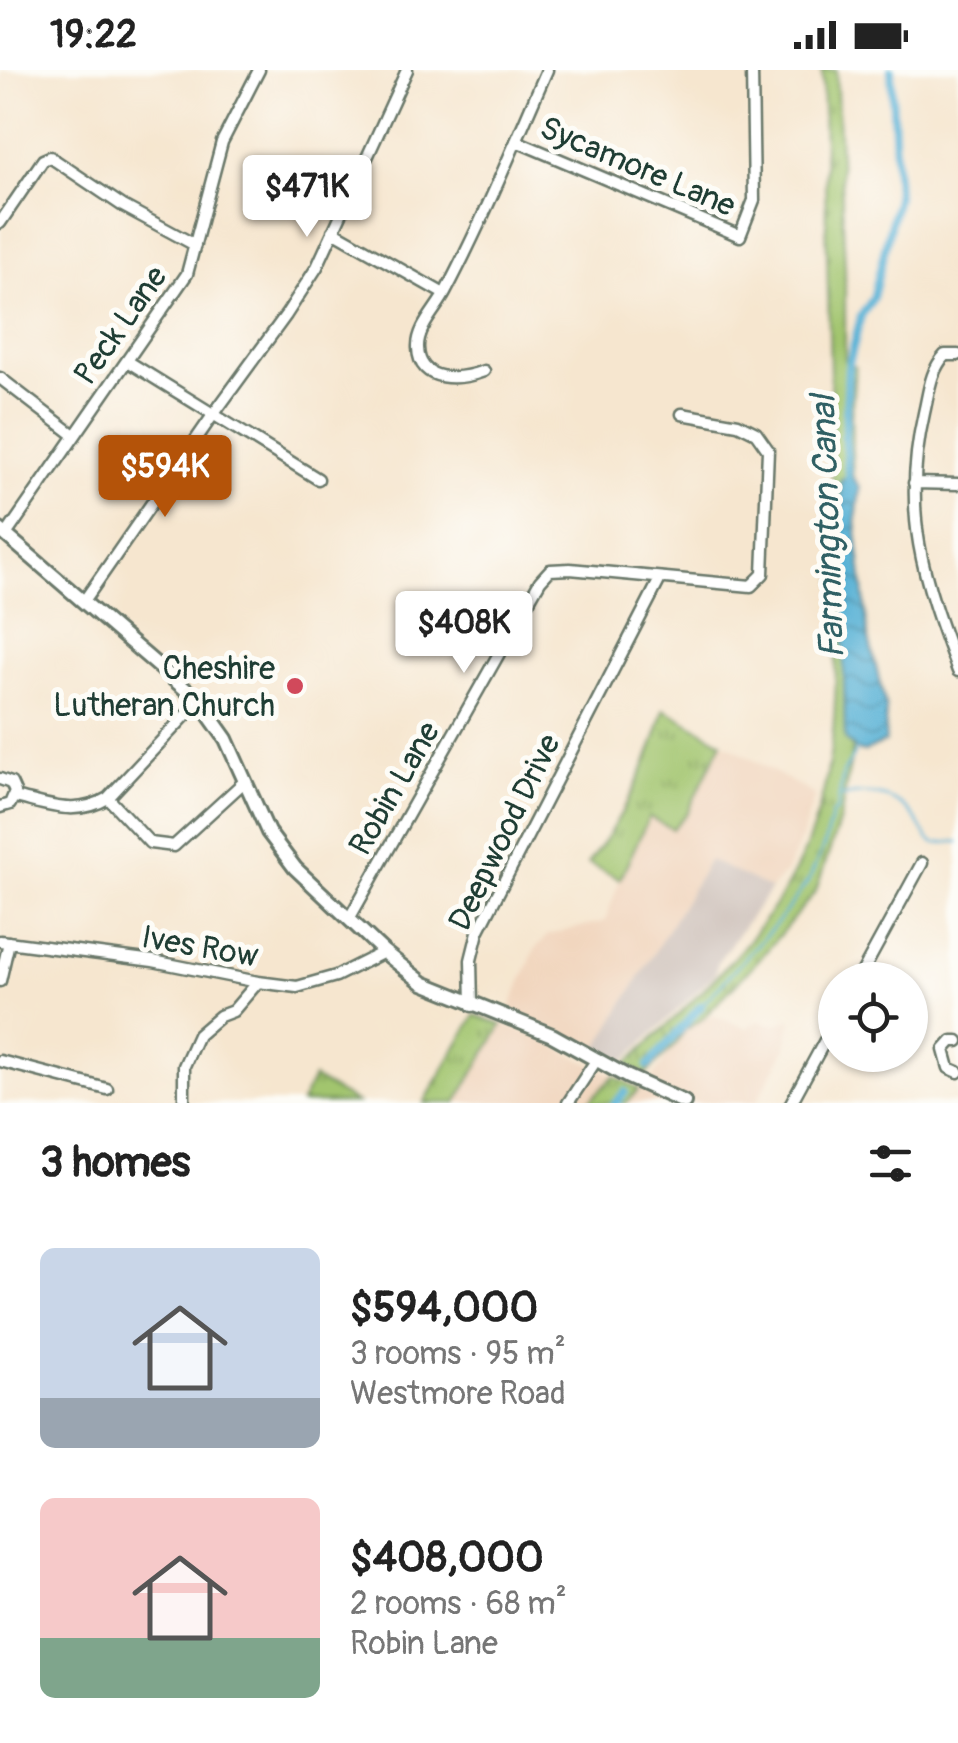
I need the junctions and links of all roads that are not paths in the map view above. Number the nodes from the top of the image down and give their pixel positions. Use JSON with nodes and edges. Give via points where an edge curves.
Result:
{"nodes":[{"id":1,"x":259,"y":70,"type":"edge"},
{"id":2,"x":407,"y":70,"type":"edge"},
{"id":3,"x":547,"y":70,"type":"edge"},
{"id":4,"x":752,"y":70,"type":"edge"},
{"id":5,"x":516,"y":141,"type":"junction"},
{"id":6,"x":0,"y":224,"type":"edge"},
{"id":7,"x":333,"y":231,"type":"junction"},
{"id":8,"x":195,"y":245,"type":"junction"},
{"id":9,"x":444,"y":294,"type":"junction"},
{"id":10,"x":958,"y":355,"type":"edge"},
{"id":11,"x":127,"y":361,"type":"junction"},
{"id":12,"x":484,"y":372,"type":"dead end"},
{"id":13,"x":0,"y":378,"type":"edge"},
{"id":14,"x":682,"y":414,"type":"dead end"},
{"id":15,"x":213,"y":415,"type":"junction"},
{"id":16,"x":74,"y":435,"type":"junction"},
{"id":17,"x":318,"y":479,"type":"dead end"},
{"id":18,"x":914,"y":482,"type":"junction"},
{"id":19,"x":958,"y":484,"type":"edge"},
{"id":20,"x":3,"y":532,"type":"edge"},
{"id":21,"x":660,"y":580,"type":"junction"},
{"id":22,"x":84,"y":602,"type":"junction"},
{"id":23,"x":958,"y":671,"type":"edge"},
{"id":24,"x":199,"y":701,"type":"junction"},
{"id":25,"x":0,"y":779,"type":"edge"},
{"id":26,"x":244,"y":782,"type":"junction"},
{"id":27,"x":15,"y":796,"type":"junction"},
{"id":28,"x":108,"y":798,"type":"junction"},
{"id":29,"x":0,"y":808,"type":"edge"},
{"id":30,"x":922,"y":862,"type":"dead end"},
{"id":31,"x":349,"y":919,"type":"junction"},
{"id":32,"x":5,"y":942,"type":"edge"},
{"id":33,"x":384,"y":952,"type":"junction"},
{"id":34,"x":868,"y":962,"type":"edge"},
{"id":35,"x":0,"y":982,"type":"edge"},
{"id":36,"x":258,"y":982,"type":"junction"},
{"id":37,"x":472,"y":1006,"type":"junction"},
{"id":38,"x":958,"y":1041,"type":"edge"},
{"id":39,"x":818,"y":1053,"type":"edge"},
{"id":40,"x":597,"y":1059,"type":"junction"},
{"id":41,"x":0,"y":1060,"type":"edge"},
{"id":42,"x":958,"y":1072,"type":"edge"},
{"id":43,"x":107,"y":1089,"type":"dead end"},
{"id":44,"x":184,"y":1103,"type":"edge"},
{"id":45,"x":568,"y":1103,"type":"edge"},
{"id":46,"x":684,"y":1103,"type":"edge"},
{"id":47,"x":791,"y":1103,"type":"edge"}],
"edges":[{"from":1,"to":8,"type":"street","name":"Peck Lane","via":[[222,142]]},
{"from":2,"to":7,"type":"street"},
{"from":3,"to":5,"type":"street"},
{"from":4,"to":5,"type":"street","name":"Sycamore Lane","via":[[754,200],[740,236]]},
{"from":5,"to":9,"type":"street"},
{"from":6,"to":8,"type":"street","via":[[50,158]]},
{"from":7,"to":9,"type":"street"},
{"from":7,"to":15,"type":"street","via":[[286,316]]},
{"from":8,"to":11,"type":"street","name":"Peck Lane","via":[[188,274]]},
{"from":9,"to":12,"type":"street","via":[[420,332],[422,362],[447,379]]},
{"from":10,"to":18,"type":"street","via":[[935,366]]},
{"from":11,"to":15,"type":"street"},
{"from":11,"to":16,"type":"street","name":"Peck Lane"},
{"from":13,"to":16,"type":"street"},
{"from":14,"to":21,"type":"street","via":[[738,424],[756,432],[768,450],[762,574],[751,586]]},
{"from":15,"to":17,"type":"street"},
{"from":15,"to":22,"type":"street"},
{"from":16,"to":20,"type":"street","name":"Peck Lane"},
{"from":18,"to":19,"type":"street"},
{"from":18,"to":23,"type":"street","via":[[921,564]]},
{"from":20,"to":22,"type":"main road"},
{"from":21,"to":31,"type":"street","name":"Robin Lane","via":[[550,570]]},
{"from":21,"to":37,"type":"street","name":"Deepwood Drive","via":[[478,932]]},
{"from":22,"to":24,"type":"main road"},
{"from":24,"to":26,"type":"main road","via":[[226,739]]},
{"from":24,"to":28,"type":"street"},
{"from":25,"to":27,"type":"street","via":[[11,783]]},
{"from":26,"to":28,"type":"street","via":[[174,846],[150,843]]},
{"from":26,"to":31,"type":"main road","via":[[295,868]]},
{"from":27,"to":28,"type":"street","via":[[72,811]]},
{"from":27,"to":29,"type":"street"},
{"from":30,"to":34,"type":"street"},
{"from":31,"to":33,"type":"main road"},
{"from":32,"to":35,"type":"street"},
{"from":32,"to":36,"type":"street","name":"Ives Row"},
{"from":33,"to":36,"type":"street","name":"Ives Row","via":[[297,987]]},
{"from":33,"to":37,"type":"main road","via":[[423,983]]},
{"from":36,"to":44,"type":"street","via":[[198,1036],[184,1066]]},
{"from":37,"to":40,"type":"main road"},
{"from":38,"to":42,"type":"street","via":[[944,1050],[949,1068]]},
{"from":39,"to":47,"type":"street"},
{"from":40,"to":45,"type":"street"},
{"from":40,"to":46,"type":"main road","via":[[640,1074]]},
{"from":41,"to":43,"type":"street"}]}
